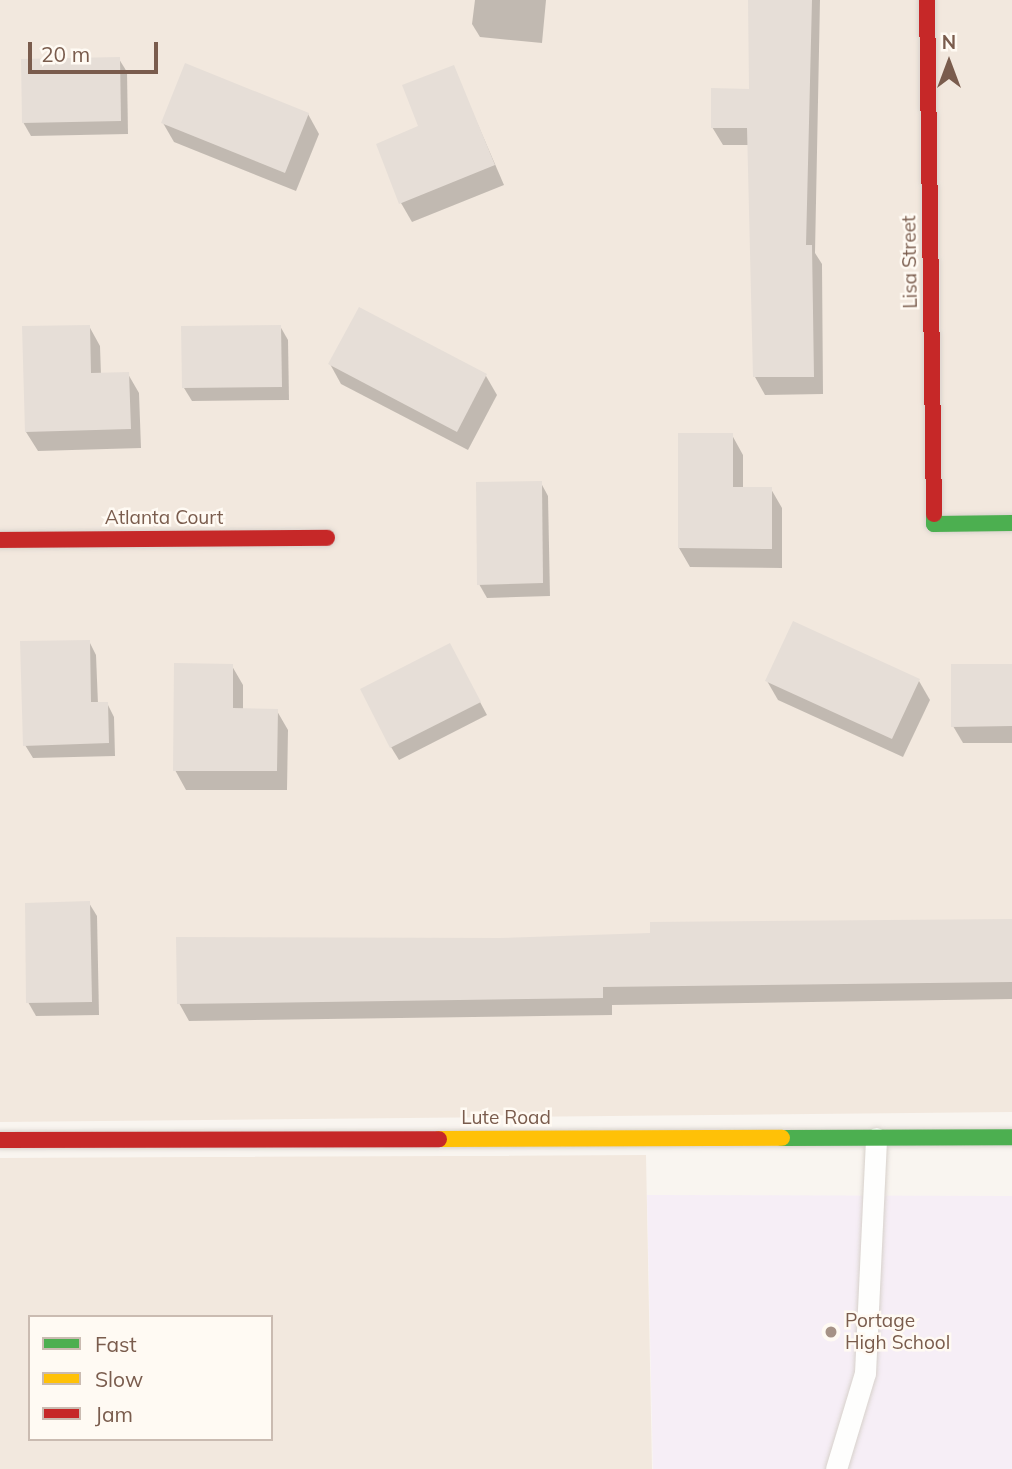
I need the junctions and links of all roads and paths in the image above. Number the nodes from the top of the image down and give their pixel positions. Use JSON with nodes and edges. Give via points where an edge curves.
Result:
{"nodes":[{"id":1,"x":927,"y":0,"type":"edge"},
{"id":2,"x":1012,"y":523,"type":"edge"},
{"id":3,"x":327,"y":538,"type":"dead end"},
{"id":4,"x":0,"y":540,"type":"edge"},
{"id":5,"x":1012,"y":1137,"type":"edge"},
{"id":6,"x":876,"y":1138,"type":"junction"},
{"id":7,"x":0,"y":1140,"type":"edge"},
{"id":8,"x":836,"y":1469,"type":"edge"}],
"edges":[{"from":1,"to":2,"type":"street","name":"Lisa Street","via":[[934,524]]},
{"from":3,"to":4,"type":"street","name":"Atlanta Court"},
{"from":5,"to":6,"type":"street","name":"Lute Road"},
{"from":6,"to":7,"type":"street","name":"Lute Road"},
{"from":6,"to":8,"type":"lane","via":[[865,1373]]}]}
